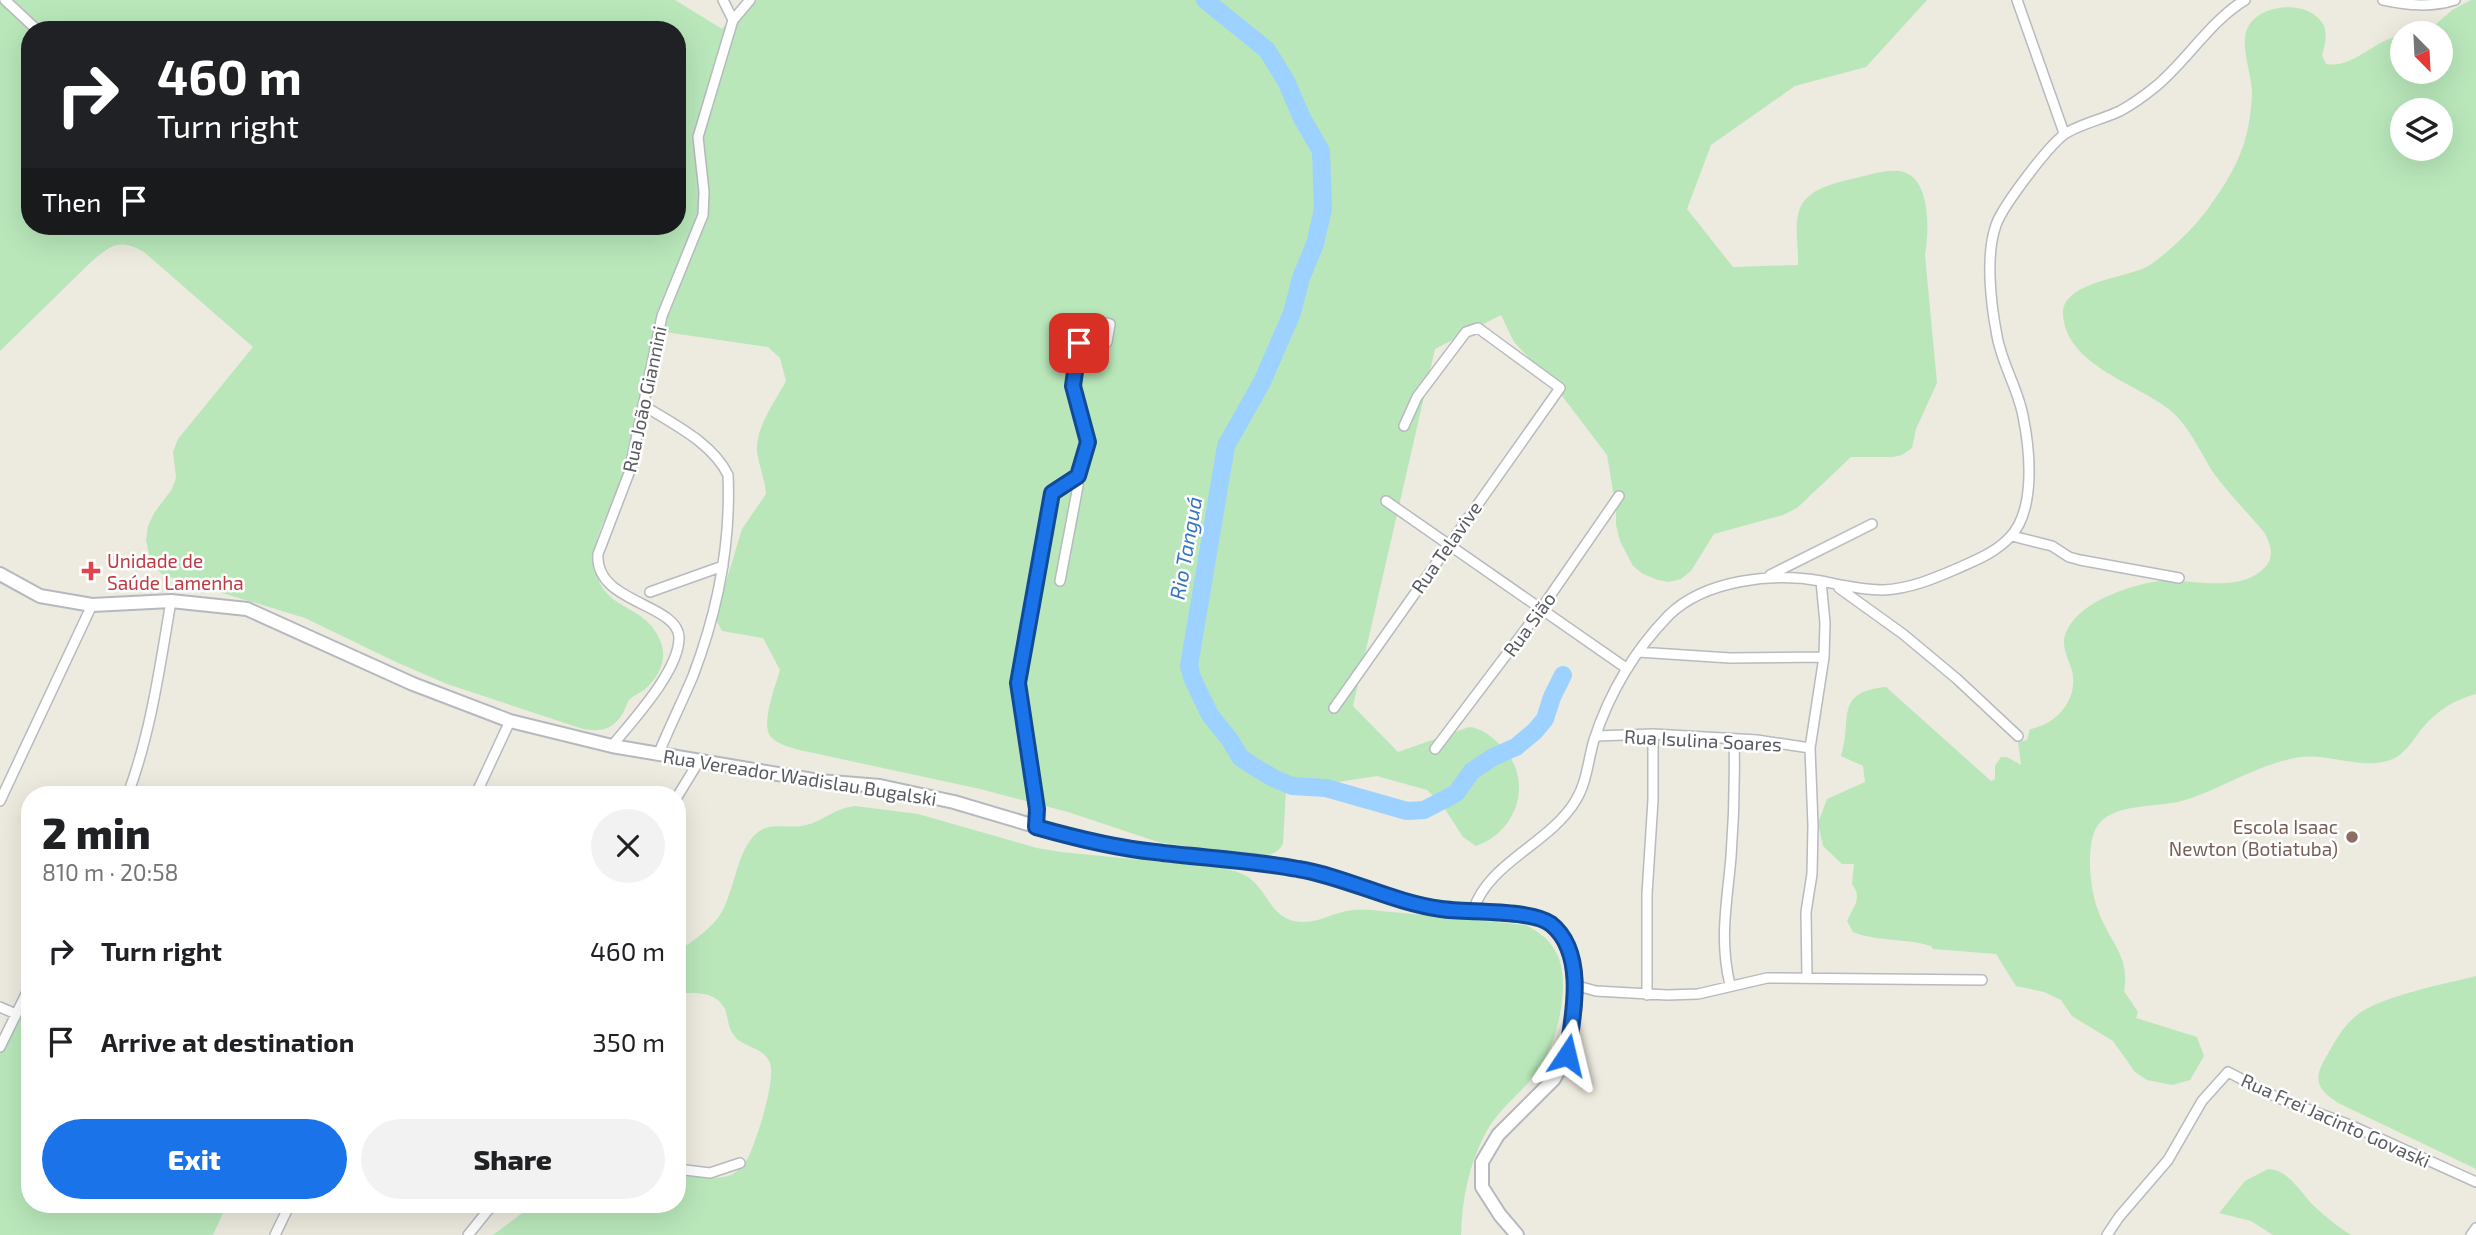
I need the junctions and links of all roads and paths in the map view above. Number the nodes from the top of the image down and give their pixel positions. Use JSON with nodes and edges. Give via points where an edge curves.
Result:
{"nodes":[{"id":1,"x":5,"y":0,"type":"edge"},
{"id":2,"x":723,"y":0,"type":"edge"},
{"id":3,"x":750,"y":0,"type":"edge"},
{"id":4,"x":2017,"y":0,"type":"edge"},
{"id":5,"x":2383,"y":0,"type":"edge"},
{"id":6,"x":2455,"y":0,"type":"edge"},
{"id":7,"x":2241,"y":1,"type":"edge"},
{"id":8,"x":733,"y":20,"type":"junction"},
{"id":9,"x":28,"y":21,"type":"edge"},
{"id":10,"x":2064,"y":133,"type":"junction"},
{"id":11,"x":1076,"y":366,"type":"junction"},
{"id":12,"x":643,"y":405,"type":"junction"},
{"id":13,"x":1405,"y":426,"type":"dead end"},
{"id":14,"x":1078,"y":476,"type":"junction"},
{"id":15,"x":1619,"y":496,"type":"dead end"},
{"id":16,"x":1386,"y":501,"type":"dead end"},
{"id":17,"x":1872,"y":524,"type":"dead end"},
{"id":18,"x":2012,"y":536,"type":"junction"},
{"id":19,"x":1448,"y":543,"type":"junction"},
{"id":20,"x":723,"y":566,"type":"junction"},
{"id":21,"x":0,"y":575,"type":"edge"},
{"id":22,"x":1768,"y":576,"type":"junction"},
{"id":23,"x":2179,"y":578,"type":"dead end"},
{"id":24,"x":1060,"y":581,"type":"dead end"},
{"id":25,"x":1821,"y":581,"type":"junction"},
{"id":26,"x":1837,"y":586,"type":"junction"},
{"id":27,"x":650,"y":592,"type":"dead end"},
{"id":28,"x":170,"y":601,"type":"junction"},
{"id":29,"x":92,"y":605,"type":"junction"},
{"id":30,"x":1541,"y":609,"type":"junction"},
{"id":31,"x":1638,"y":652,"type":"junction"},
{"id":32,"x":1824,"y":657,"type":"junction"},
{"id":33,"x":1626,"y":668,"type":"junction"},
{"id":34,"x":1334,"y":708,"type":"dead end"},
{"id":35,"x":510,"y":721,"type":"junction"},
{"id":36,"x":1653,"y":734,"type":"junction"},
{"id":37,"x":1596,"y":736,"type":"junction"},
{"id":38,"x":2018,"y":736,"type":"dead end"},
{"id":39,"x":1734,"y":739,"type":"junction"},
{"id":40,"x":612,"y":746,"type":"junction"},
{"id":41,"x":1810,"y":748,"type":"junction"},
{"id":42,"x":1435,"y":749,"type":"dead end"},
{"id":43,"x":658,"y":755,"type":"junction"},
{"id":44,"x":699,"y":761,"type":"junction"},
{"id":45,"x":131,"y":786,"type":"edge"},
{"id":46,"x":480,"y":786,"type":"edge"},
{"id":47,"x":684,"y":786,"type":"edge"},
{"id":48,"x":0,"y":802,"type":"edge"},
{"id":49,"x":1036,"y":827,"type":"junction"},
{"id":50,"x":1473,"y":911,"type":"junction"},
{"id":51,"x":1807,"y":977,"type":"junction"},
{"id":52,"x":1982,"y":980,"type":"dead end"},
{"id":53,"x":1574,"y":985,"type":"junction"},
{"id":54,"x":1730,"y":985,"type":"junction"},
{"id":55,"x":1647,"y":995,"type":"junction"},
{"id":56,"x":21,"y":1004,"type":"edge"},
{"id":57,"x":0,"y":1007,"type":"edge"},
{"id":58,"x":16,"y":1014,"type":"junction"},
{"id":59,"x":0,"y":1047,"type":"edge"},
{"id":60,"x":740,"y":1163,"type":"dead end"},
{"id":61,"x":686,"y":1171,"type":"edge"},
{"id":62,"x":2476,"y":1182,"type":"edge"},
{"id":63,"x":286,"y":1213,"type":"edge"},
{"id":64,"x":486,"y":1213,"type":"edge"},
{"id":65,"x":2476,"y":1228,"type":"edge"},
{"id":66,"x":277,"y":1234,"type":"edge"},
{"id":67,"x":468,"y":1235,"type":"edge"},
{"id":68,"x":1517,"y":1235,"type":"edge"},
{"id":69,"x":2107,"y":1235,"type":"edge"},
{"id":70,"x":2471,"y":1235,"type":"edge"}],
"edges":[{"from":1,"to":9,"type":"street"},
{"from":2,"to":8,"type":"street"},
{"from":3,"to":8,"type":"street"},
{"from":4,"to":10,"type":"street"},
{"from":5,"to":6,"type":"street","via":[[2414,6]]},
{"from":7,"to":10,"type":"street","via":[[2156,86],[2121,110]]},
{"from":8,"to":12,"type":"street","name":"Rua João Giannini","via":[[698,137],[703,215],[662,316]]},
{"from":10,"to":18,"type":"street","via":[[2016,190],[1996,225],[1990,260],[1997,338],[2023,415],[2029,483],[2022,519]]},
{"from":11,"to":11,"type":"street","via":[[1107,342],[1110,324],[1083,319]]},
{"from":11,"to":14,"type":"street","via":[[1073,386],[1088,442]]},
{"from":12,"to":20,"type":"street","via":[[702,444],[723,464],[729,489]]},
{"from":12,"to":40,"type":"street","name":"Rua João Giannini","via":[[629,473],[597,567],[604,579],[627,597],[671,622],[679,639],[663,681]]},
{"from":13,"to":19,"type":"street","name":"Rua Telavive","via":[[1425,386],[1466,332],[1478,328],[1560,388]]},
{"from":14,"to":24,"type":"street"},
{"from":14,"to":49,"type":"street","via":[[1052,493],[1020,662],[1018,683]]},
{"from":15,"to":30,"type":"street","name":"Rua Sião"},
{"from":16,"to":19,"type":"street"},
{"from":17,"to":22,"type":"street"},
{"from":18,"to":23,"type":"street","via":[[2052,546],[2080,560]]},
{"from":18,"to":26,"type":"street","via":[[1989,555],[1920,584],[1884,590]]},
{"from":19,"to":30,"type":"street"},
{"from":19,"to":34,"type":"street","name":"Rua Telavive"},
{"from":20,"to":27,"type":"street"},
{"from":20,"to":43,"type":"street","via":[[712,618]]},
{"from":21,"to":29,"type":"main road","name":"Rua Vereador Wadislau Bugalski","via":[[40,596]]},
{"from":22,"to":25,"type":"street"},
{"from":22,"to":31,"type":"street","via":[[1710,590],[1672,613]]},
{"from":25,"to":26,"type":"street"},
{"from":25,"to":32,"type":"street"},
{"from":26,"to":38,"type":"street","via":[[1912,641]]},
{"from":28,"to":29,"type":"main road","name":"Rua Vereador Wadislau Bugalski"},
{"from":28,"to":35,"type":"main road","name":"Rua Vereador Wadislau Bugalski","via":[[247,609],[413,684]]},
{"from":28,"to":45,"type":"street","via":[[156,690]]},
{"from":29,"to":48,"type":"street"},
{"from":30,"to":33,"type":"street"},
{"from":30,"to":42,"type":"street","name":"Rua Sião"},
{"from":31,"to":32,"type":"street","via":[[1730,658]]},
{"from":31,"to":33,"type":"street"},
{"from":32,"to":41,"type":"street"},
{"from":33,"to":37,"type":"street"},
{"from":35,"to":40,"type":"main road","name":"Rua Vereador Wadislau Bugalski"},
{"from":35,"to":46,"type":"street"},
{"from":36,"to":37,"type":"street","name":"Rua Isulina Soares"},
{"from":36,"to":39,"type":"street","name":"Rua Isulina Soares"},
{"from":36,"to":55,"type":"street"},
{"from":37,"to":50,"type":"street","via":[[1575,802],[1489,882],[1477,896]]},
{"from":39,"to":41,"type":"street","name":"Rua Isulina Soares"},
{"from":39,"to":54,"type":"street","via":[[1735,808],[1724,931]]},
{"from":40,"to":43,"type":"main road","name":"Rua Vereador Wadislau Bugalski"},
{"from":41,"to":51,"type":"street","via":[[1813,825],[1806,912]]},
{"from":43,"to":44,"type":"main road","name":"Rua Vereador Wadislau Bugalski"},
{"from":44,"to":47,"type":"street"},
{"from":44,"to":49,"type":"main road","name":"Rua Vereador Wadislau Bugalski","via":[[880,786]]},
{"from":49,"to":50,"type":"main road","name":"Rua Vereador Wadislau Bugalski","via":[[1153,852],[1302,869],[1400,900]]},
{"from":50,"to":53,"type":"main road","name":"Rua Vereador Wadislau Bugalski","via":[[1534,916],[1550,924],[1563,939],[1574,967]]},
{"from":51,"to":52,"type":"street"},
{"from":51,"to":54,"type":"street"},
{"from":53,"to":55,"type":"street"},
{"from":53,"to":68,"type":"main road","name":"Rua Vereador Wadislau Bugalski","via":[[1567,1055],[1554,1079],[1498,1135],[1482,1162],[1482,1187]]},
{"from":54,"to":55,"type":"street","via":[[1698,994]]},
{"from":56,"to":58,"type":"street"},
{"from":57,"to":58,"type":"street"},
{"from":58,"to":59,"type":"street"},
{"from":60,"to":61,"type":"street","via":[[710,1173]]},
{"from":62,"to":69,"type":"street","name":"Rua Frei Jacinto Govaski","via":[[2228,1072],[2202,1101],[2168,1160]]},
{"from":63,"to":66,"type":"street"},
{"from":64,"to":67,"type":"street"},
{"from":65,"to":70,"type":"street"}]}
